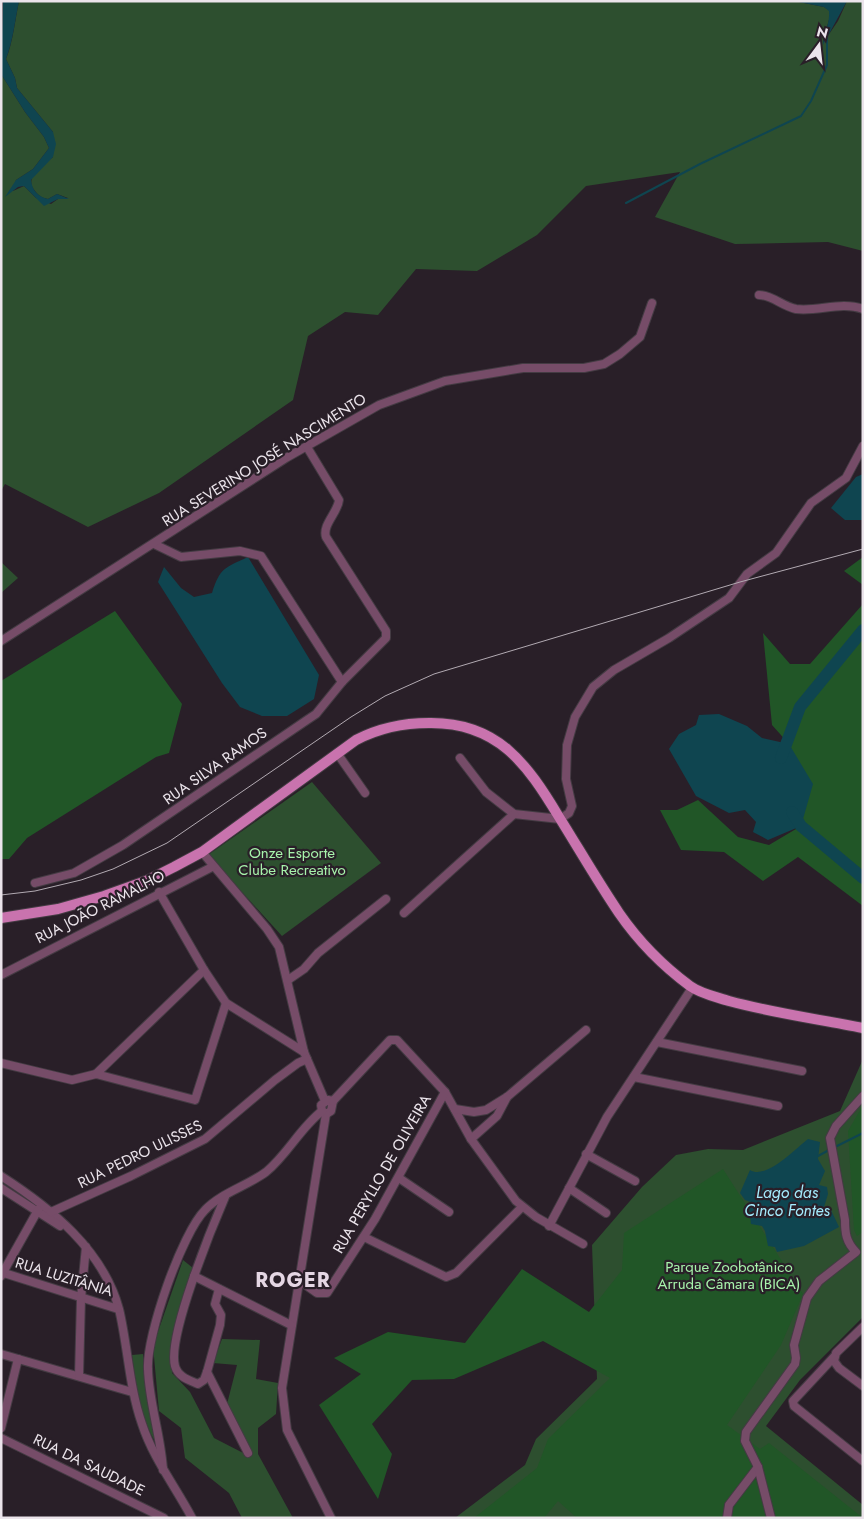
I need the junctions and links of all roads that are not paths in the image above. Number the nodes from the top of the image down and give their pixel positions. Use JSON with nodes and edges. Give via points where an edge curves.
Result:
{"nodes":[{"id":1,"x":758,"y":296,"type":"dead end"},
{"id":2,"x":652,"y":302,"type":"dead end"},
{"id":3,"x":863,"y":309,"type":"edge"},
{"id":4,"x":863,"y":446,"type":"edge"},
{"id":5,"x":307,"y":447,"type":"junction"},
{"id":6,"x":154,"y":544,"type":"junction"},
{"id":7,"x":1,"y":641,"type":"edge"},
{"id":8,"x":342,"y":682,"type":"junction"},
{"id":9,"x":337,"y":754,"type":"junction"},
{"id":10,"x":460,"y":758,"type":"dead end"},
{"id":11,"x":366,"y":793,"type":"dead end"},
{"id":12,"x":514,"y":814,"type":"junction"},
{"id":13,"x":560,"y":819,"type":"junction"},
{"id":14,"x":202,"y":852,"type":"junction"},
{"id":15,"x":212,"y":867,"type":"junction"},
{"id":16,"x":35,"y":883,"type":"dead end"},
{"id":17,"x":159,"y":892,"type":"junction"},
{"id":18,"x":386,"y":899,"type":"dead end"},
{"id":19,"x":404,"y":913,"type":"dead end"},
{"id":20,"x":1,"y":918,"type":"edge"},
{"id":21,"x":204,"y":970,"type":"junction"},
{"id":22,"x":1,"y":975,"type":"edge"},
{"id":23,"x":288,"y":980,"type":"junction"},
{"id":24,"x":692,"y":988,"type":"junction"},
{"id":25,"x":226,"y":1003,"type":"junction"},
{"id":26,"x":863,"y":1028,"type":"edge"},
{"id":27,"x":586,"y":1030,"type":"dead end"},
{"id":28,"x":658,"y":1042,"type":"junction"},
{"id":29,"x":306,"y":1056,"type":"junction"},
{"id":30,"x":1,"y":1063,"type":"edge"},
{"id":31,"x":802,"y":1071,"type":"dead end"},
{"id":32,"x":96,"y":1074,"type":"junction"},
{"id":33,"x":634,"y":1077,"type":"junction"},
{"id":34,"x":444,"y":1092,"type":"junction"},
{"id":35,"x":863,"y":1096,"type":"edge"},
{"id":36,"x":507,"y":1097,"type":"junction"},
{"id":37,"x":329,"y":1101,"type":"junction"},
{"id":38,"x":778,"y":1106,"type":"dead end"},
{"id":39,"x":455,"y":1109,"type":"junction"},
{"id":40,"x":324,"y":1112,"type":"junction"},
{"id":41,"x":471,"y":1140,"type":"junction"},
{"id":42,"x":586,"y":1154,"type":"junction"},
{"id":43,"x":1,"y":1176,"type":"edge"},
{"id":44,"x":398,"y":1178,"type":"junction"},
{"id":45,"x":635,"y":1181,"type":"dead end"},
{"id":46,"x":1,"y":1188,"type":"edge"},
{"id":47,"x":569,"y":1188,"type":"junction"},
{"id":48,"x":224,"y":1197,"type":"junction"},
{"id":49,"x":522,"y":1207,"type":"junction"},
{"id":50,"x":38,"y":1210,"type":"junction"},
{"id":51,"x":50,"y":1212,"type":"junction"},
{"id":52,"x":449,"y":1212,"type":"dead end"},
{"id":53,"x":606,"y":1213,"type":"dead end"},
{"id":54,"x":549,"y":1226,"type":"junction"},
{"id":55,"x":364,"y":1237,"type":"junction"},
{"id":56,"x":583,"y":1244,"type":"dead end"},
{"id":57,"x":84,"y":1245,"type":"junction"},
{"id":58,"x":2,"y":1273,"type":"edge"},
{"id":59,"x":194,"y":1276,"type":"junction"},
{"id":60,"x":300,"y":1281,"type":"junction"},
{"id":61,"x":219,"y":1288,"type":"junction"},
{"id":62,"x":81,"y":1298,"type":"junction"},
{"id":63,"x":118,"y":1309,"type":"junction"},
{"id":64,"x":291,"y":1325,"type":"junction"},
{"id":65,"x":863,"y":1327,"type":"edge"},
{"id":66,"x":1,"y":1354,"type":"edge"},
{"id":67,"x":834,"y":1357,"type":"junction"},
{"id":68,"x":18,"y":1360,"type":"junction"},
{"id":69,"x":207,"y":1372,"type":"junction"},
{"id":70,"x":79,"y":1376,"type":"junction"},
{"id":71,"x":863,"y":1386,"type":"edge"},
{"id":72,"x":132,"y":1392,"type":"junction"},
{"id":73,"x":1,"y":1428,"type":"edge"},
{"id":74,"x":1,"y":1438,"type":"edge"},
{"id":75,"x":248,"y":1453,"type":"dead end"},
{"id":76,"x":863,"y":1461,"type":"edge"},
{"id":77,"x":758,"y":1467,"type":"junction"},
{"id":78,"x":163,"y":1470,"type":"junction"},
{"id":79,"x":164,"y":1518,"type":"edge"},
{"id":80,"x":192,"y":1518,"type":"edge"},
{"id":81,"x":332,"y":1518,"type":"edge"},
{"id":82,"x":727,"y":1518,"type":"edge"},
{"id":83,"x":771,"y":1518,"type":"edge"}],
"edges":[{"from":1,"to":3,"type":"street","via":[[798,309],[847,306]]},
{"from":2,"to":5,"type":"street","name":"RUA SEVERINO JOSÉ NASCIMENTO","via":[[640,337],[604,364],[584,368],[523,368],[444,381],[379,405]]},
{"from":4,"to":13,"type":"street","via":[[846,478],[811,503],[776,553],[747,574],[729,598],[614,670],[584,698],[570,730],[566,763],[572,809]]},
{"from":5,"to":6,"type":"street","name":"RUA SEVERINO JOSÉ NASCIMENTO"},
{"from":5,"to":8,"type":"street","name":"RUA SILVA RAMOS","via":[[339,500],[326,528],[326,537],[386,631],[386,638]]},
{"from":6,"to":7,"type":"street","name":"RUA SEVERINO JOSÉ NASCIMENTO"},
{"from":6,"to":8,"type":"street","via":[[180,557],[240,551],[261,556]]},
{"from":8,"to":16,"type":"street","name":"RUA SILVA RAMOS","via":[[316,714],[123,845],[74,872]]},
{"from":9,"to":11,"type":"street"},
{"from":9,"to":13,"type":"main road","via":[[373,731],[414,723],[445,723],[475,730],[500,743],[525,765]]},
{"from":9,"to":14,"type":"main road"},
{"from":10,"to":12,"type":"street","via":[[486,792]]},
{"from":12,"to":13,"type":"street"},
{"from":12,"to":19,"type":"street"},
{"from":13,"to":24,"type":"main road","via":[[637,937]]},
{"from":14,"to":15,"type":"street"},
{"from":14,"to":20,"type":"main road","via":[[146,881],[104,896],[58,909]]},
{"from":15,"to":17,"type":"street","name":"RUA JOÃO RAMALHO"},
{"from":15,"to":23,"type":"street","via":[[274,938]]},
{"from":17,"to":21,"type":"street"},
{"from":17,"to":22,"type":"street","name":"RUA JOÃO RAMALHO"},
{"from":18,"to":23,"type":"street"},
{"from":21,"to":25,"type":"street"},
{"from":21,"to":32,"type":"street"},
{"from":23,"to":29,"type":"street"},
{"from":24,"to":26,"type":"main road","via":[[778,1013]]},
{"from":24,"to":28,"type":"street"},
{"from":25,"to":29,"type":"street"},
{"from":25,"to":32,"type":"street","via":[[195,1100]]},
{"from":27,"to":36,"type":"street"},
{"from":28,"to":31,"type":"street"},
{"from":28,"to":33,"type":"street"},
{"from":29,"to":37,"type":"street"},
{"from":29,"to":51,"type":"street","name":"RUA PEDRO ULISSES","via":[[205,1140]]},
{"from":30,"to":32,"type":"street","via":[[72,1080]]},
{"from":33,"to":38,"type":"street"},
{"from":33,"to":42,"type":"street"},
{"from":34,"to":37,"type":"street","via":[[393,1039]]},
{"from":34,"to":39,"type":"street"},
{"from":34,"to":44,"type":"street","name":"RUA PERYLLO DE OLIVEIRA"},
{"from":35,"to":77,"type":"street","via":[[832,1132],[830,1145],[845,1220],[844,1234],[856,1252],[819,1281],[807,1298],[794,1345],[795,1364],[746,1432],[745,1441]]},
{"from":36,"to":39,"type":"street","via":[[486,1110]]},
{"from":36,"to":41,"type":"street","via":[[497,1116]]},
{"from":37,"to":40,"type":"street","via":[[331,1111]]},
{"from":39,"to":41,"type":"street"},
{"from":40,"to":48,"type":"street","via":[[304,1126],[282,1156],[265,1172]]},
{"from":40,"to":60,"type":"street"},
{"from":41,"to":49,"type":"street"},
{"from":42,"to":45,"type":"street"},
{"from":42,"to":47,"type":"street"},
{"from":43,"to":51,"type":"street"},
{"from":44,"to":52,"type":"street"},
{"from":44,"to":55,"type":"street","name":"RUA PERYLLO DE OLIVEIRA"},
{"from":46,"to":50,"type":"street"},
{"from":47,"to":53,"type":"street"},
{"from":47,"to":54,"type":"street"},
{"from":48,"to":59,"type":"street"},
{"from":48,"to":78,"type":"street","via":[[197,1219],[173,1273],[150,1342],[149,1386]]},
{"from":49,"to":54,"type":"street"},
{"from":49,"to":55,"type":"street","via":[[456,1273],[446,1277]]},
{"from":50,"to":57,"type":"street"},
{"from":50,"to":58,"type":"street"},
{"from":51,"to":57,"type":"street"},
{"from":54,"to":56,"type":"street"},
{"from":55,"to":60,"type":"street","name":"RUA PERYLLO DE OLIVEIRA","via":[[327,1293],[317,1293]]},
{"from":57,"to":62,"type":"street"},
{"from":57,"to":63,"type":"street","via":[[104,1273]]},
{"from":58,"to":62,"type":"street","name":"RUA LUZITÂNIA"},
{"from":59,"to":61,"type":"street"},
{"from":59,"to":69,"type":"street","via":[[176,1342],[175,1366],[184,1378],[198,1384]]},
{"from":60,"to":64,"type":"street"},
{"from":61,"to":64,"type":"street"},
{"from":61,"to":69,"type":"street","via":[[215,1304],[221,1313],[220,1325]]},
{"from":62,"to":63,"type":"street","name":"RUA LUZITÂNIA"},
{"from":62,"to":70,"type":"street"},
{"from":63,"to":72,"type":"street"},
{"from":64,"to":81,"type":"street","via":[[282,1388],[287,1430]]},
{"from":65,"to":67,"type":"street"},
{"from":66,"to":68,"type":"street"},
{"from":67,"to":71,"type":"street","via":[[839,1368]]},
{"from":67,"to":76,"type":"street","via":[[795,1396],[794,1406]]},
{"from":68,"to":70,"type":"street"},
{"from":68,"to":73,"type":"street"},
{"from":69,"to":75,"type":"street"},
{"from":70,"to":72,"type":"street"},
{"from":72,"to":78,"type":"street","via":[[148,1441]]},
{"from":74,"to":79,"type":"street","name":"RUA DA SAUDADE"},
{"from":77,"to":82,"type":"street","via":[[729,1505]]},
{"from":77,"to":83,"type":"street"},
{"from":78,"to":80,"type":"street"}]}
